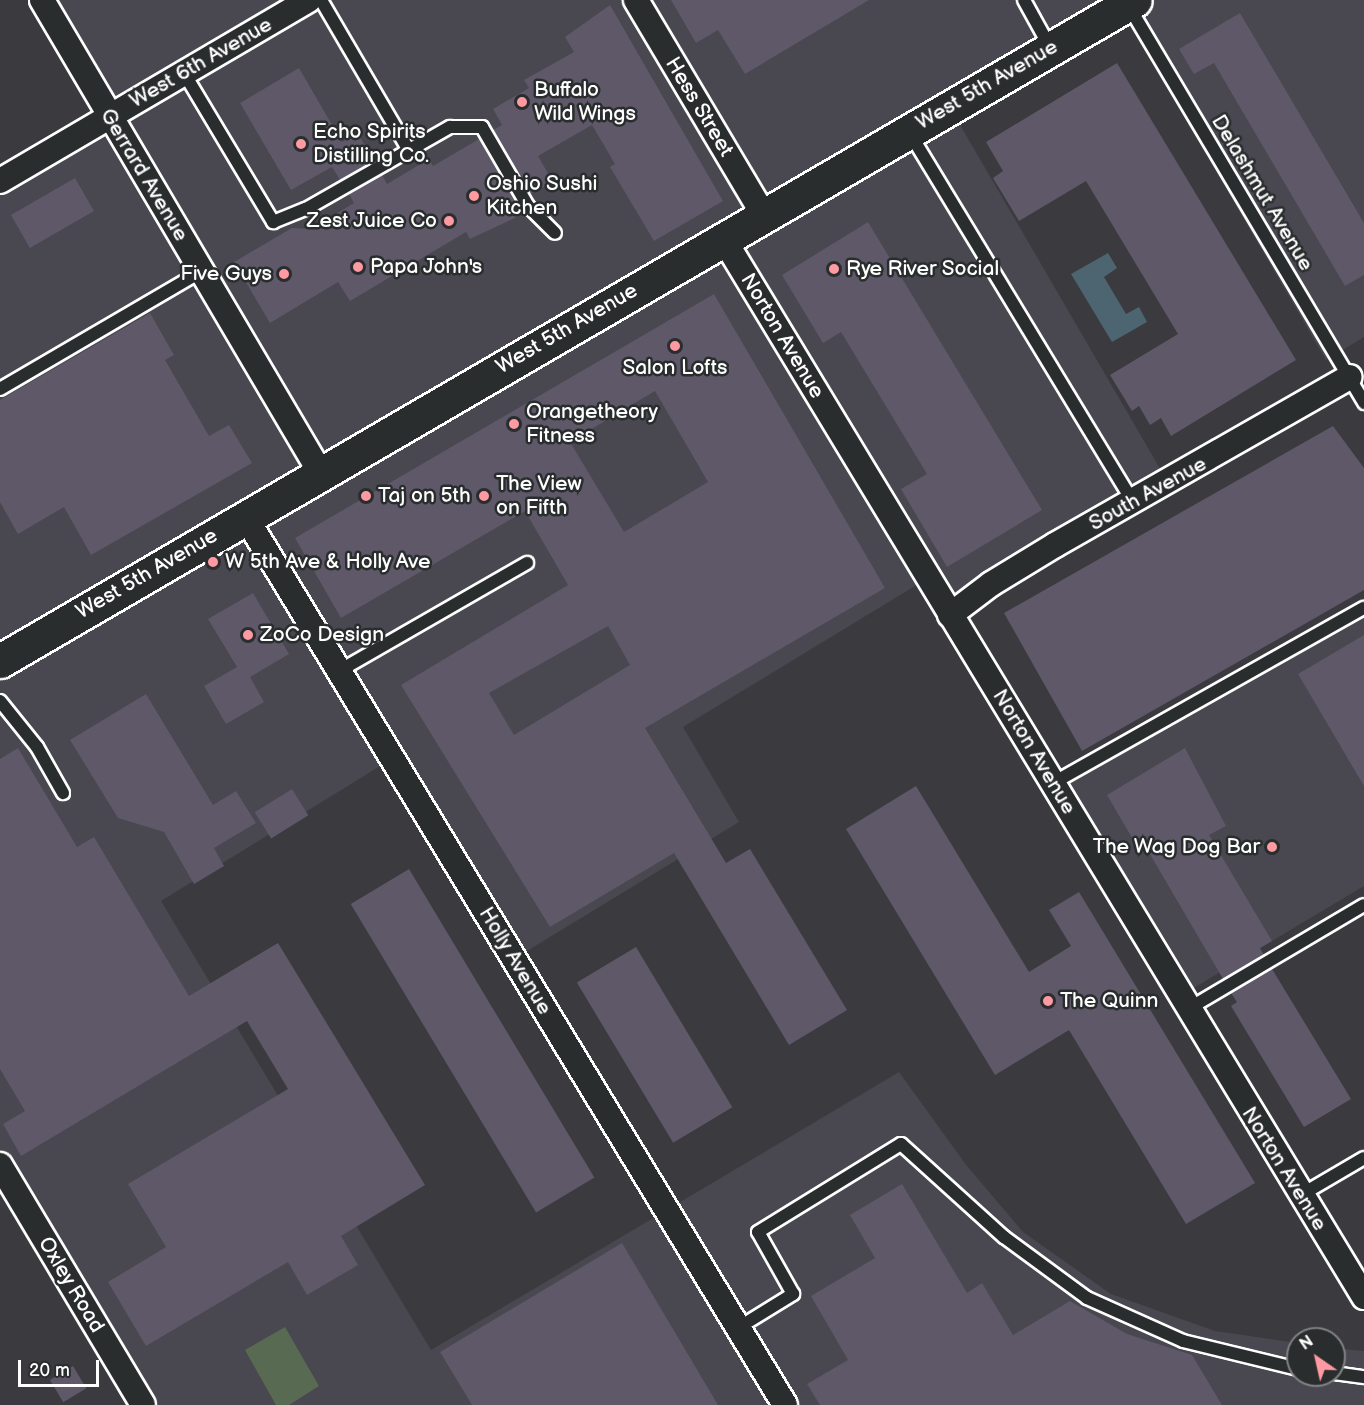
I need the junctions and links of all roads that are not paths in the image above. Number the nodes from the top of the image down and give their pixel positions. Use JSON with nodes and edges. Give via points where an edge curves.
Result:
{"nodes":[{"id":1,"x":42,"y":0,"type":"edge"},
{"id":2,"x":309,"y":0,"type":"edge"},
{"id":3,"x":321,"y":0,"type":"edge"},
{"id":4,"x":636,"y":0,"type":"edge"},
{"id":5,"x":1024,"y":0,"type":"edge"},
{"id":6,"x":1131,"y":2,"type":"edge"},
{"id":7,"x":1051,"y":49,"type":"junction"},
{"id":8,"x":184,"y":73,"type":"junction"},
{"id":9,"x":109,"y":117,"type":"junction"},
{"id":10,"x":909,"y":131,"type":"junction"},
{"id":11,"x":408,"y":149,"type":"junction"},
{"id":12,"x":0,"y":182,"type":"edge"},
{"id":13,"x":763,"y":214,"type":"junction"},
{"id":14,"x":555,"y":233,"type":"dead end"},
{"id":15,"x":723,"y":238,"type":"junction"},
{"id":16,"x":202,"y":271,"type":"junction"},
{"id":17,"x":1349,"y":377,"type":"junction"},
{"id":18,"x":0,"y":389,"type":"edge"},
{"id":19,"x":1364,"y":403,"type":"edge"},
{"id":20,"x":321,"y":472,"type":"junction"},
{"id":21,"x":1133,"y":502,"type":"junction"},
{"id":22,"x":245,"y":516,"type":"junction"},
{"id":23,"x":527,"y":563,"type":"dead end"},
{"id":24,"x":1364,"y":608,"type":"edge"},
{"id":25,"x":950,"y":615,"type":"junction"},
{"id":26,"x":0,"y":661,"type":"edge"},
{"id":27,"x":339,"y":671,"type":"junction"},
{"id":28,"x":0,"y":701,"type":"edge"},
{"id":29,"x":1053,"y":783,"type":"junction"},
{"id":30,"x":63,"y":793,"type":"dead end"},
{"id":31,"x":1364,"y":905,"type":"edge"},
{"id":32,"x":1188,"y":1009,"type":"junction"},
{"id":33,"x":1364,"y":1158,"type":"edge"},
{"id":34,"x":0,"y":1165,"type":"edge"},
{"id":35,"x":1301,"y":1195,"type":"junction"},
{"id":36,"x":1364,"y":1297,"type":"edge"},
{"id":37,"x":738,"y":1328,"type":"junction"},
{"id":38,"x":1286,"y":1366,"type":"edge"},
{"id":39,"x":1346,"y":1375,"type":"edge"},
{"id":40,"x":1364,"y":1377,"type":"edge"},
{"id":41,"x":143,"y":1405,"type":"edge"},
{"id":42,"x":784,"y":1405,"type":"edge"}],
"edges":[{"from":1,"to":9,"type":"street","name":"Gerrard Avenue"},
{"from":2,"to":8,"type":"street","name":"West 6th Avenue"},
{"from":3,"to":11,"type":"lane"},
{"from":4,"to":13,"type":"street","name":"Hess Street"},
{"from":5,"to":7,"type":"lane"},
{"from":6,"to":7,"type":"main road","name":"West 5th Avenue"},
{"from":6,"to":17,"type":"lane","name":"Delashmut Avenue"},
{"from":7,"to":10,"type":"main road","name":"West 5th Avenue"},
{"from":8,"to":9,"type":"street","name":"West 6th Avenue"},
{"from":8,"to":11,"type":"lane","via":[[273,222],[306,209]]},
{"from":9,"to":12,"type":"street","name":"West 6th Avenue"},
{"from":9,"to":16,"type":"street","name":"Gerrard Avenue"},
{"from":10,"to":13,"type":"main road","name":"West 5th Avenue"},
{"from":10,"to":21,"type":"lane"},
{"from":11,"to":14,"type":"lane","via":[[450,127],[482,127],[528,206]]},
{"from":13,"to":15,"type":"main road","name":"West 5th Avenue"},
{"from":15,"to":20,"type":"main road","name":"West 5th Avenue"},
{"from":15,"to":25,"type":"street","name":"Norton Avenue"},
{"from":16,"to":18,"type":"lane"},
{"from":16,"to":20,"type":"street","name":"Gerrard Avenue"},
{"from":17,"to":19,"type":"lane","name":"Delashmut Avenue"},
{"from":17,"to":21,"type":"street","name":"South Avenue"},
{"from":20,"to":22,"type":"main road","name":"West 5th Avenue"},
{"from":21,"to":25,"type":"street","name":"South Avenue","via":[[992,584]]},
{"from":22,"to":26,"type":"main road","name":"West 5th Avenue"},
{"from":22,"to":27,"type":"street","name":"Holly Avenue"},
{"from":23,"to":27,"type":"lane"},
{"from":24,"to":29,"type":"lane"},
{"from":25,"to":29,"type":"street","name":"Norton Avenue"},
{"from":27,"to":37,"type":"street","name":"Holly Avenue"},
{"from":28,"to":30,"type":"lane","via":[[37,747]]},
{"from":29,"to":32,"type":"street","name":"Norton Avenue"},
{"from":31,"to":32,"type":"lane"},
{"from":32,"to":35,"type":"street","name":"Norton Avenue"},
{"from":33,"to":35,"type":"lane"},
{"from":34,"to":41,"type":"street","name":"Oxley Road"},
{"from":35,"to":36,"type":"street","name":"Norton Avenue"},
{"from":37,"to":38,"type":"lane","via":[[793,1294],[758,1232],[901,1144],[1004,1237],[1087,1298],[1183,1341]]},
{"from":37,"to":42,"type":"street","name":"Holly Avenue"},
{"from":39,"to":40,"type":"lane"}]}
